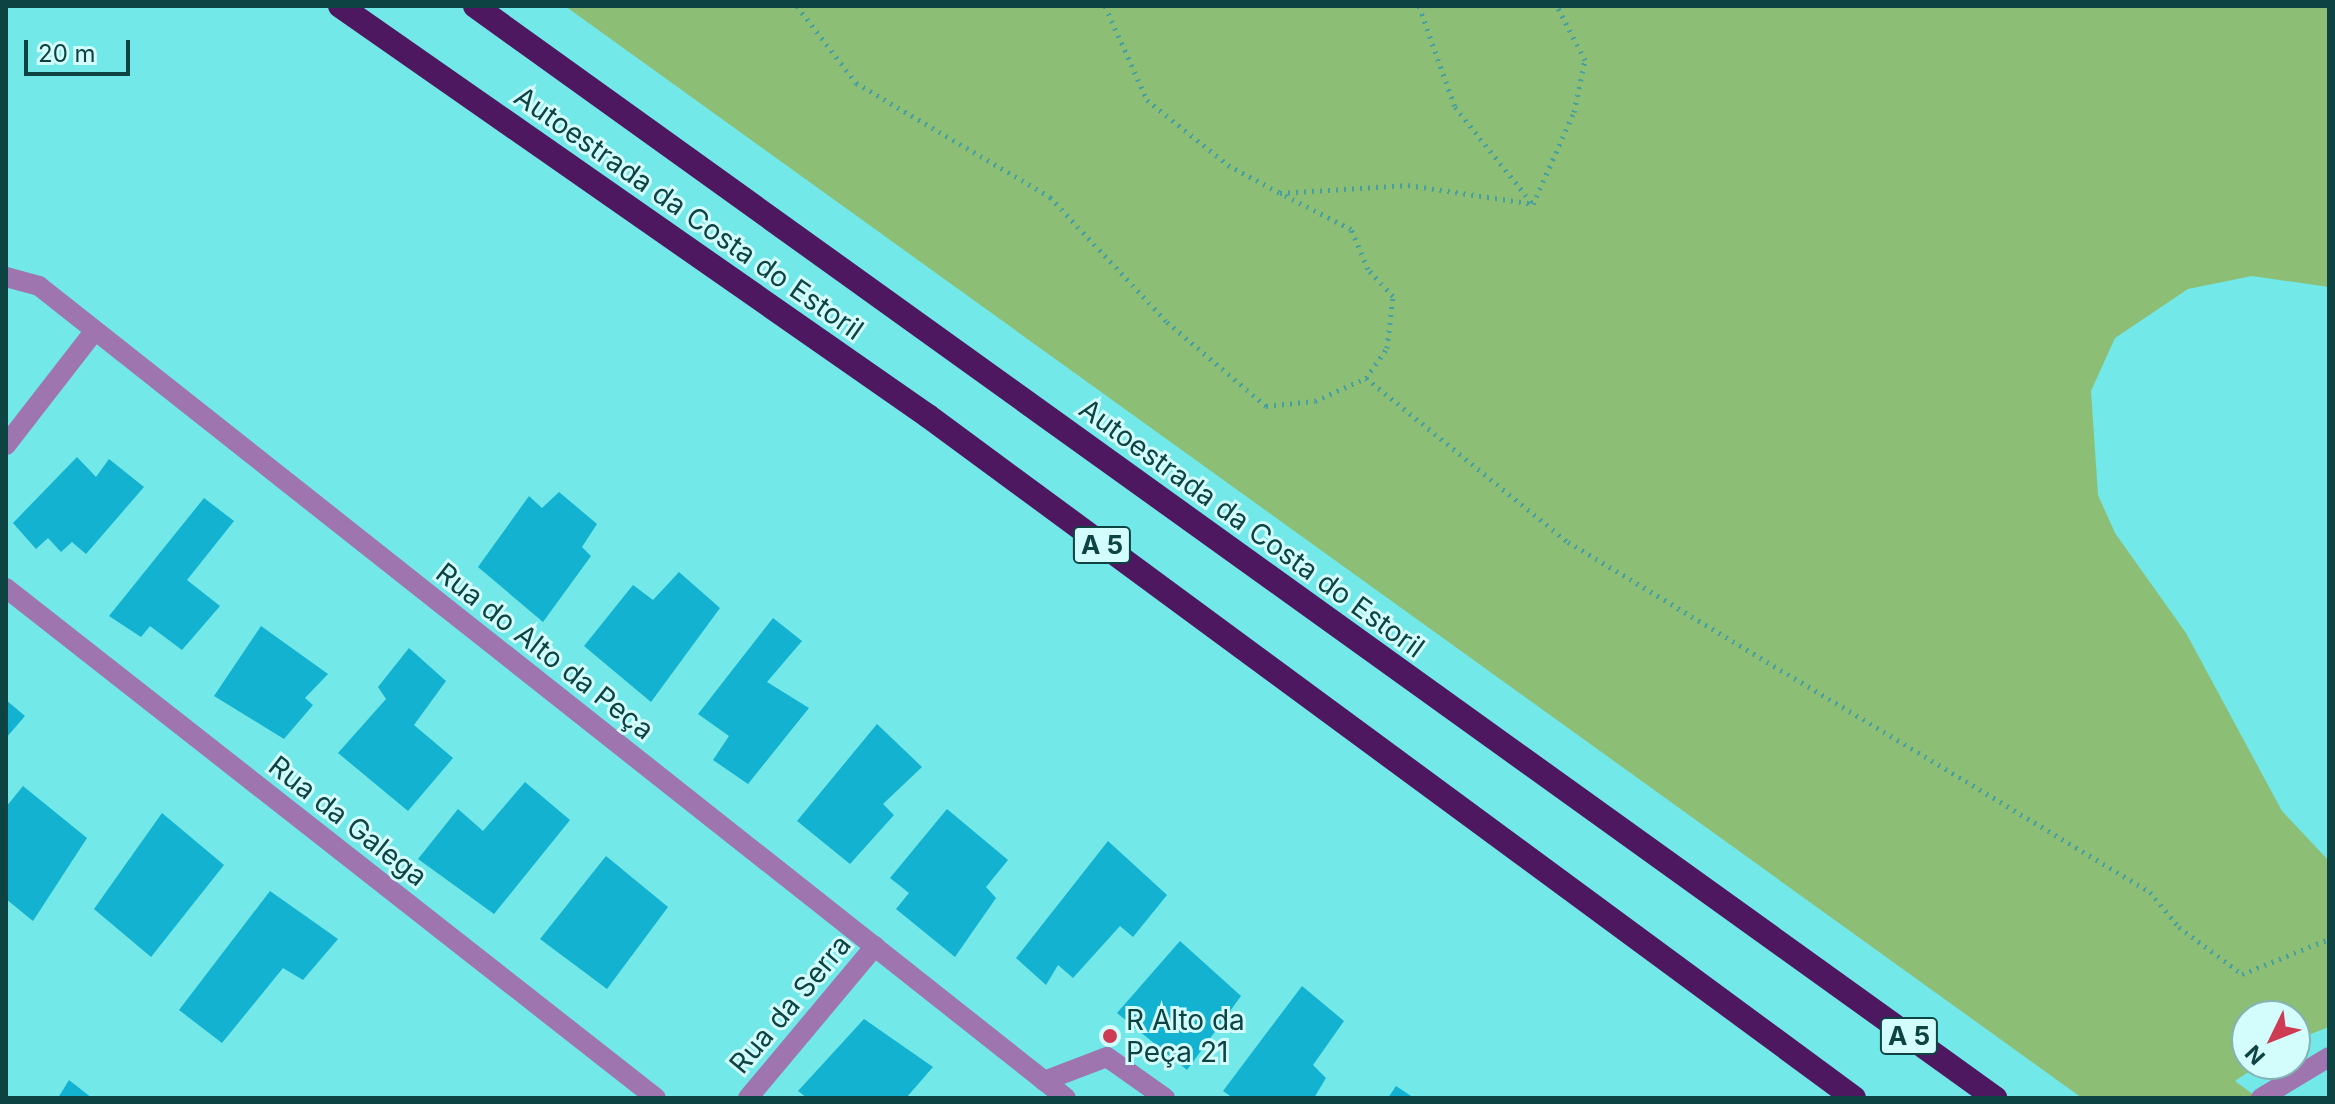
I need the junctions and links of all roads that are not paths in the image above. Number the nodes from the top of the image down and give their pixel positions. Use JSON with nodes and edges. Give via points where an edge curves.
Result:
{"nodes":[{"id":1,"x":340,"y":6,"type":"edge"},
{"id":2,"x":475,"y":6,"type":"edge"},
{"id":3,"x":6,"y":277,"type":"edge"},
{"id":4,"x":93,"y":333,"type":"junction"},
{"id":5,"x":6,"y":445,"type":"edge"},
{"id":6,"x":6,"y":588,"type":"edge"},
{"id":7,"x":875,"y":946,"type":"junction"},
{"id":8,"x":2329,"y":1057,"type":"edge"},
{"id":9,"x":1044,"y":1081,"type":"junction"},
{"id":10,"x":656,"y":1098,"type":"edge"},
{"id":11,"x":748,"y":1098,"type":"edge"},
{"id":12,"x":1066,"y":1098,"type":"edge"},
{"id":13,"x":1165,"y":1098,"type":"edge"},
{"id":14,"x":1854,"y":1098,"type":"edge"},
{"id":15,"x":1995,"y":1098,"type":"edge"},
{"id":16,"x":2261,"y":1098,"type":"edge"}],
"edges":[{"from":1,"to":14,"type":"highway","name":"Autoestrada da Costa do Estoril","number":"A 5","via":[[928,416]]},
{"from":2,"to":15,"type":"highway","name":"Autoestrada da Costa do Estoril","number":"A 5"},
{"from":3,"to":4,"type":"street","name":"Rua do Alto da Peça","via":[[39,286]]},
{"from":4,"to":5,"type":"street"},
{"from":4,"to":7,"type":"street","name":"Rua do Alto da Peça"},
{"from":6,"to":10,"type":"street","name":"Rua da Galega"},
{"from":7,"to":9,"type":"street","name":"Rua do Alto da Peça"},
{"from":7,"to":11,"type":"street","name":"Rua da Serra"},
{"from":8,"to":16,"type":"street"},
{"from":9,"to":12,"type":"street","name":"Rua do Alto da Peça"},
{"from":9,"to":13,"type":"street","via":[[1107,1057]]}]}
